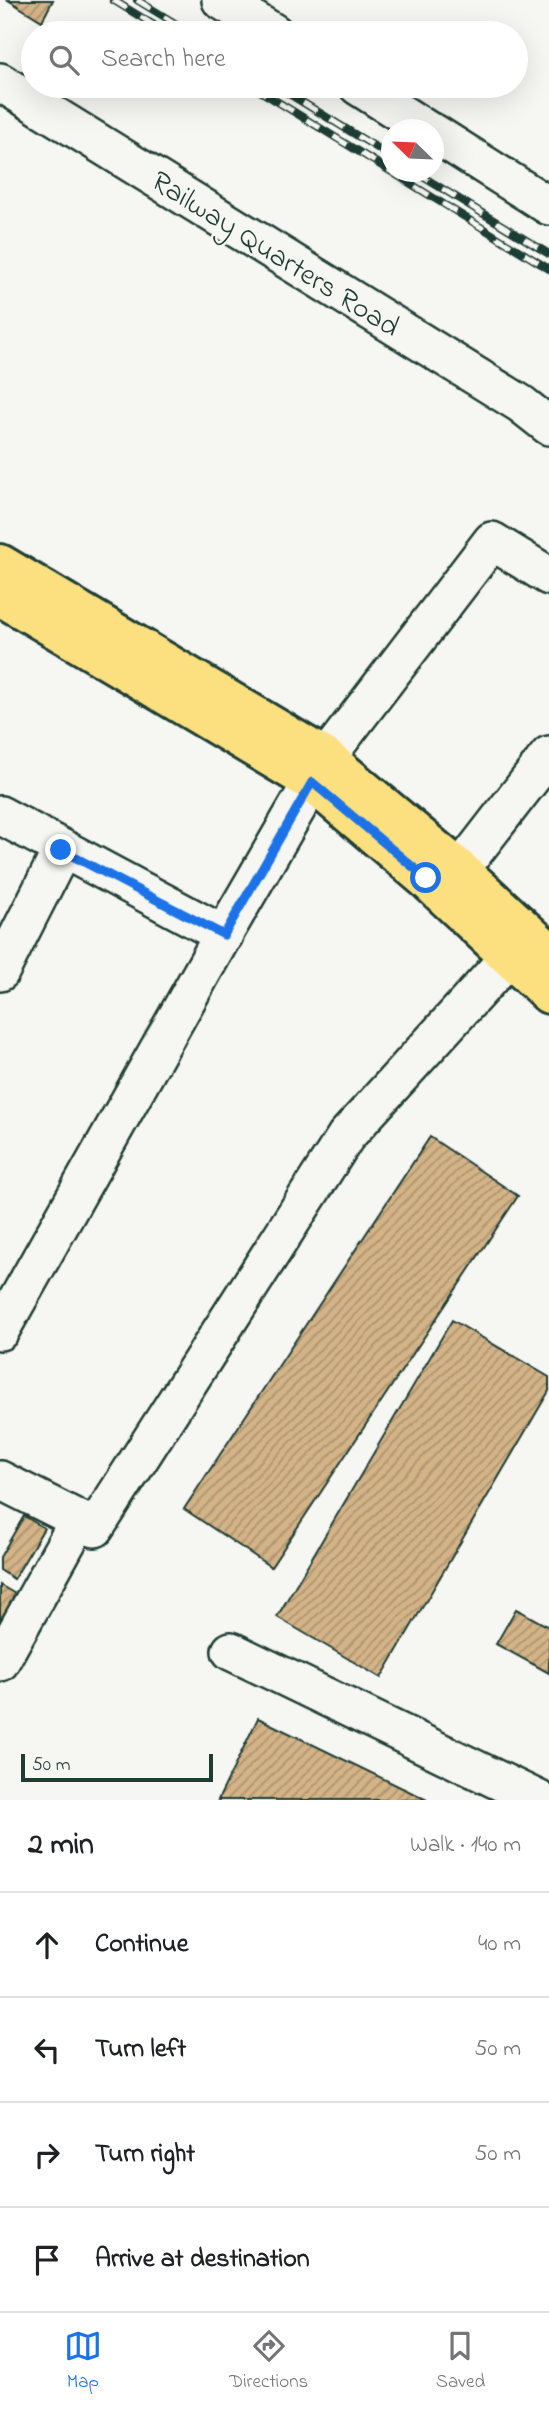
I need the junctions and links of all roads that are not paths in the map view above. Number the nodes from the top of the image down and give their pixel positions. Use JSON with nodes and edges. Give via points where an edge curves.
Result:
{"nodes":[{"id":1,"x":221,"y":0,"type":"edge"},
{"id":2,"x":255,"y":21,"type":"edge"},
{"id":3,"x":0,"y":82,"type":"edge"},
{"id":4,"x":21,"y":95,"type":"edge"},
{"id":5,"x":26,"y":98,"type":"edge"},
{"id":6,"x":377,"y":98,"type":"edge"},
{"id":7,"x":410,"y":119,"type":"edge"},
{"id":8,"x":444,"y":140,"type":"edge"},
{"id":9,"x":549,"y":206,"type":"edge"},
{"id":10,"x":549,"y":426,"type":"edge"},
{"id":11,"x":0,"y":564,"type":"edge"},
{"id":12,"x":549,"y":576,"type":"edge"},
{"id":13,"x":0,"y":596,"type":"edge"},
{"id":14,"x":549,"y":755,"type":"edge"},
{"id":15,"x":319,"y":770,"type":"junction"},
{"id":16,"x":0,"y":815,"type":"edge"},
{"id":17,"x":61,"y":850,"type":"junction"},
{"id":18,"x":460,"y":870,"type":"junction"},
{"id":19,"x":224,"y":935,"type":"junction"},
{"id":20,"x":549,"y":952,"type":"edge"},
{"id":21,"x":509,"y":957,"type":"junction"},
{"id":22,"x":0,"y":972,"type":"edge"},
{"id":23,"x":549,"y":994,"type":"edge"},
{"id":24,"x":10,"y":1289,"type":"edge"},
{"id":25,"x":0,"y":1331,"type":"edge"},
{"id":26,"x":0,"y":1480,"type":"edge"},
{"id":27,"x":79,"y":1520,"type":"junction"},
{"id":28,"x":231,"y":1651,"type":"dead end"},
{"id":29,"x":0,"y":1662,"type":"edge"},
{"id":30,"x":539,"y":1800,"type":"edge"}],
"edges":[{"from":1,"to":2,"type":"street"},
{"from":3,"to":4,"type":"street","name":"Railway Quarters Road"},
{"from":5,"to":10,"type":"street","name":"Railway Quarters Road","via":[[521,404]]},
{"from":6,"to":7,"type":"street"},
{"from":8,"to":9,"type":"street"},
{"from":11,"to":15,"type":"main road"},
{"from":12,"to":15,"type":"street","via":[[492,541]]},
{"from":13,"to":15,"type":"main road"},
{"from":14,"to":18,"type":"street"},
{"from":15,"to":18,"type":"main road"},
{"from":15,"to":19,"type":"street"},
{"from":15,"to":21,"type":"main road"},
{"from":16,"to":17,"type":"street"},
{"from":17,"to":19,"type":"street"},
{"from":17,"to":22,"type":"street"},
{"from":18,"to":20,"type":"main road"},
{"from":19,"to":24,"type":"street"},
{"from":21,"to":23,"type":"main road"},
{"from":21,"to":27,"type":"street","via":[[346,1136],[95,1528]]},
{"from":24,"to":25,"type":"street"},
{"from":26,"to":27,"type":"street"},
{"from":27,"to":29,"type":"street"},
{"from":28,"to":30,"type":"street"}]}
